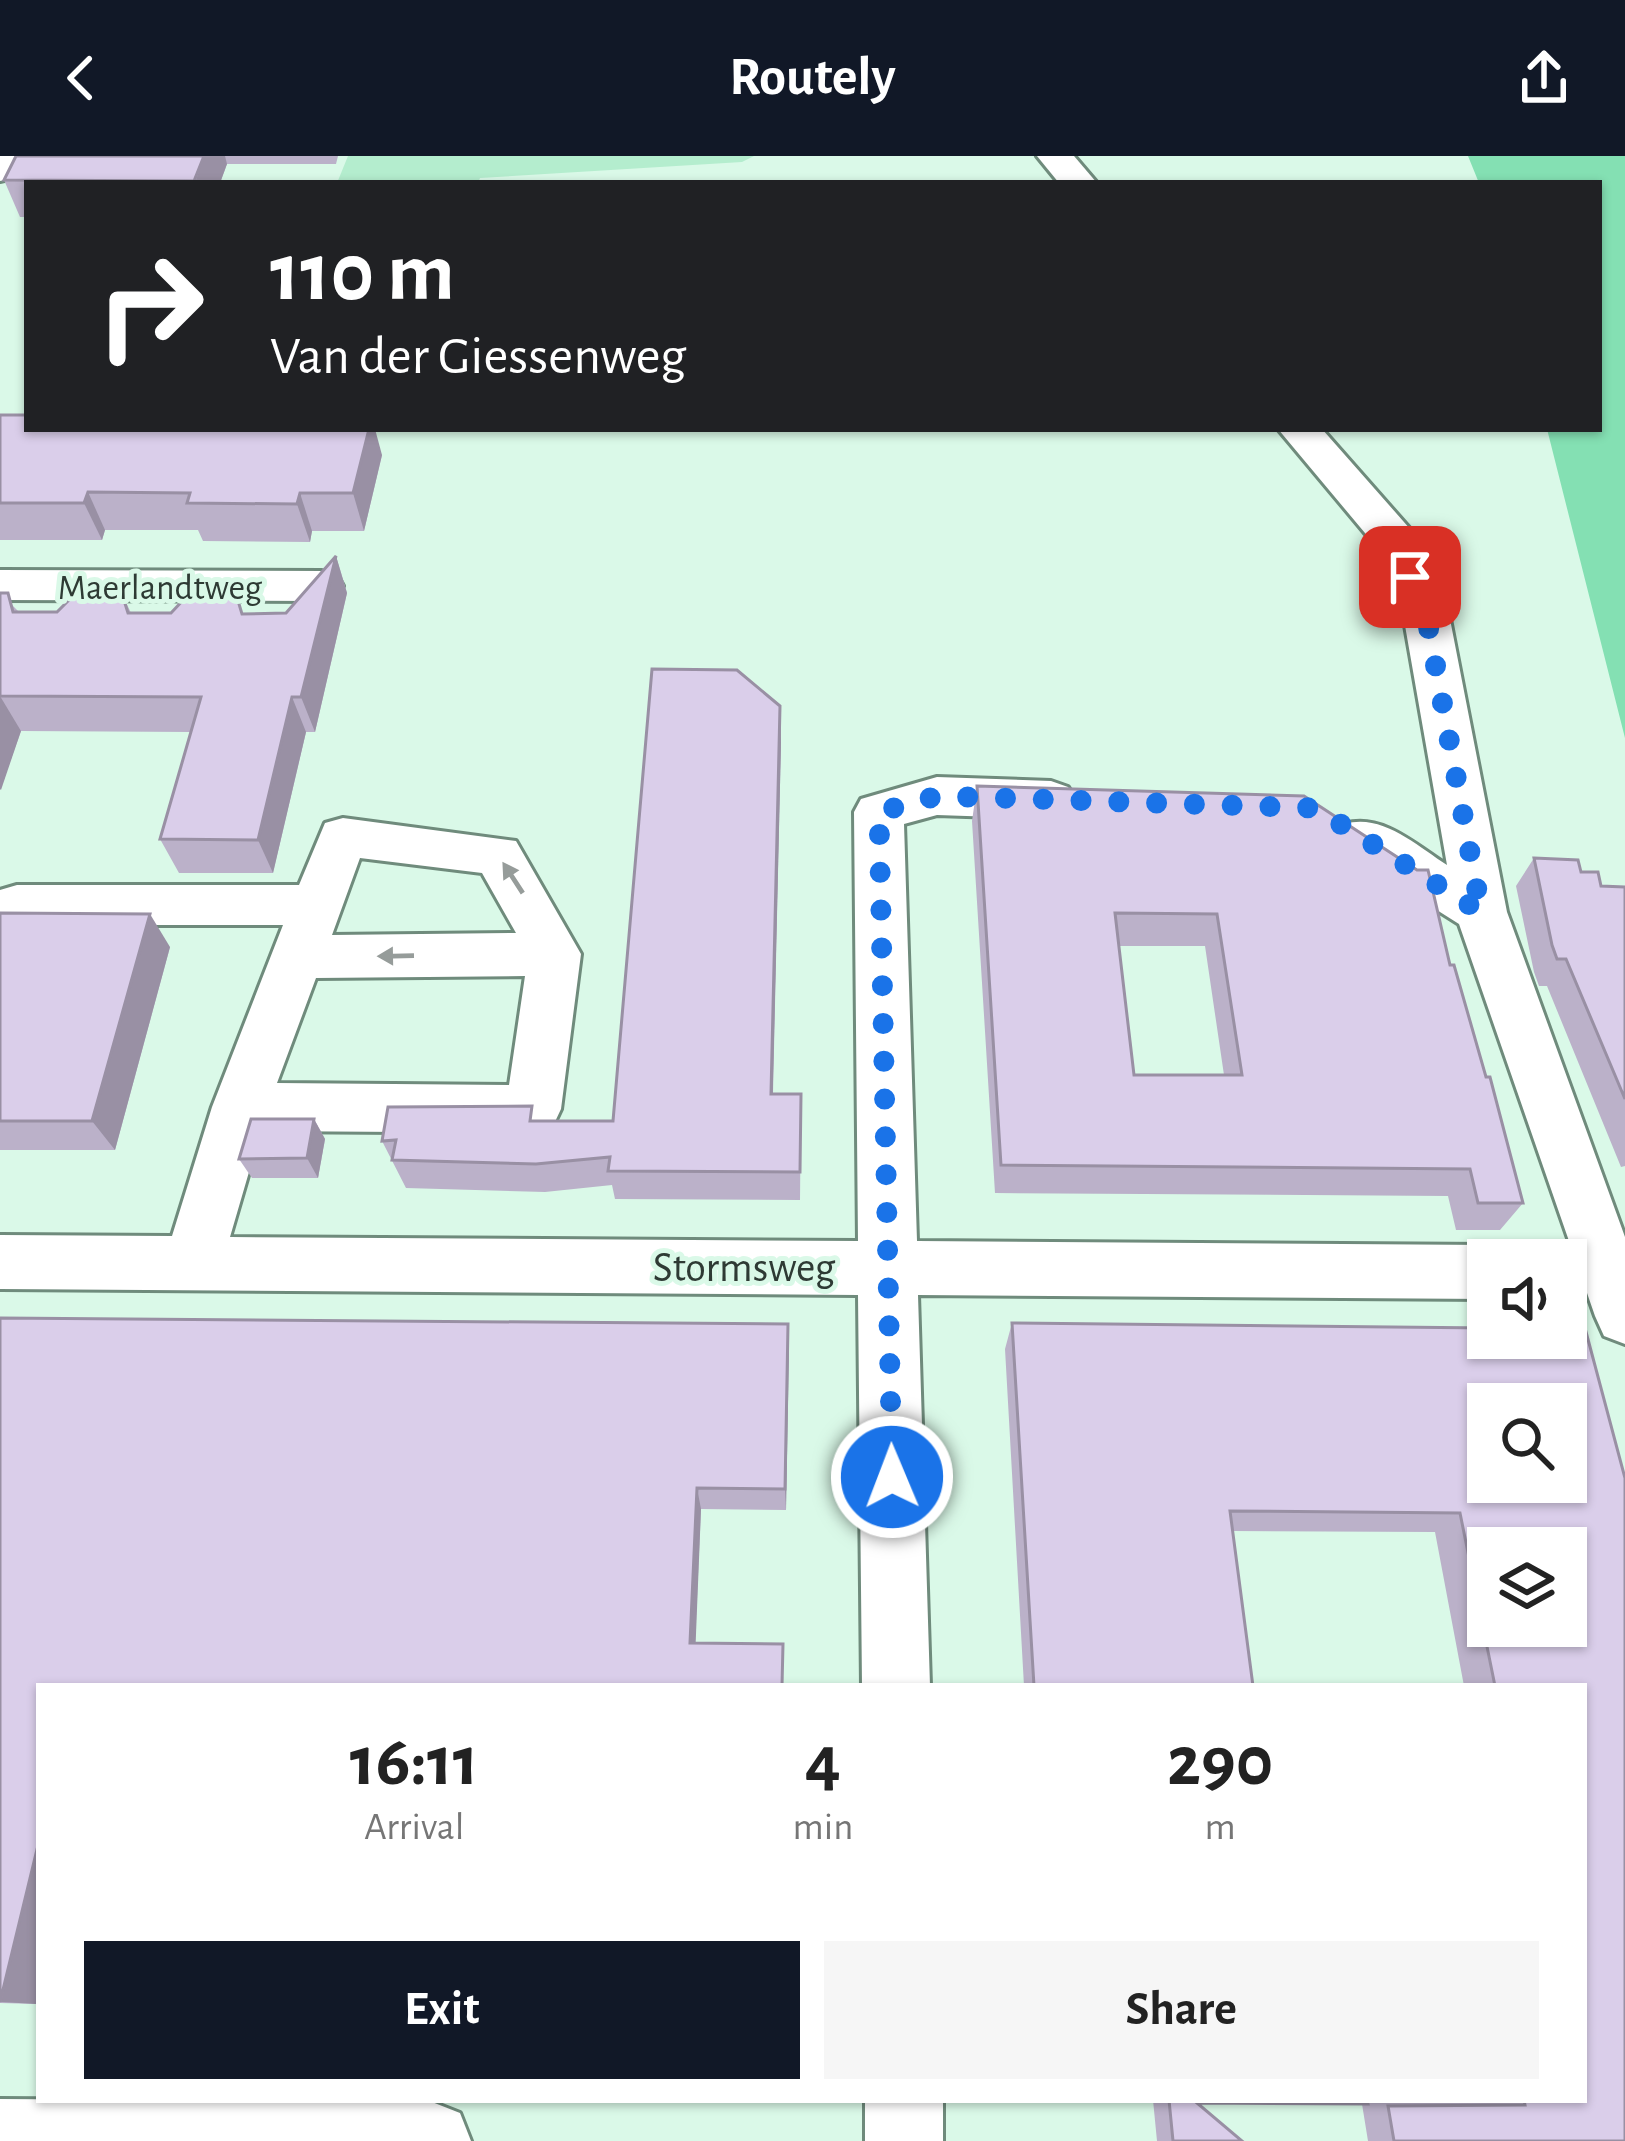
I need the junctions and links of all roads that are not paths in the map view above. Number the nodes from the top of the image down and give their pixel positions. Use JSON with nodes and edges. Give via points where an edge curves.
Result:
{"nodes":[{"id":1,"x":7,"y":156,"type":"edge"},
{"id":2,"x":1055,"y":156,"type":"edge"},
{"id":3,"x":0,"y":170,"type":"edge"},
{"id":4,"x":1075,"y":180,"type":"edge"},
{"id":5,"x":1302,"y":432,"type":"edge"},
{"id":6,"x":0,"y":585,"type":"edge"},
{"id":7,"x":320,"y":586,"type":"edge"},
{"id":8,"x":1102,"y":801,"type":"edge"},
{"id":9,"x":1315,"y":808,"type":"edge"},
{"id":10,"x":17,"y":904,"type":"dead end"},
{"id":11,"x":317,"y":905,"type":"junction"},
{"id":12,"x":1481,"y":912,"type":"junction"},
{"id":13,"x":555,"y":954,"type":"junction"},
{"id":14,"x":297,"y":957,"type":"junction"},
{"id":15,"x":239,"y":1107,"type":"junction"},
{"id":16,"x":0,"y":1262,"type":"edge"},
{"id":17,"x":193,"y":1263,"type":"junction"},
{"id":18,"x":887,"y":1267,"type":"junction"},
{"id":19,"x":1467,"y":1272,"type":"edge"},
{"id":20,"x":1601,"y":1287,"type":"edge"},
{"id":21,"x":896,"y":1683,"type":"edge"},
{"id":22,"x":904,"y":2103,"type":"edge"},
{"id":23,"x":0,"y":2138,"type":"edge"},
{"id":24,"x":432,"y":2141,"type":"edge"},
{"id":25,"x":904,"y":2141,"type":"edge"}],
"edges":[{"from":1,"to":3,"type":"street"},
{"from":2,"to":4,"type":"street"},
{"from":5,"to":12,"type":"street","via":[[1395,540],[1426,614]]},
{"from":6,"to":7,"type":"street","name":"Maerlandtweg"},
{"from":8,"to":18,"type":"street","via":[[937,796],[879,812]]},
{"from":9,"to":12,"type":"street"},
{"from":10,"to":11,"type":"street"},
{"from":13,"to":11,"type":"street","one_way":true,"via":[[498,855],[344,837]]},
{"from":11,"to":14,"type":"street"},
{"from":12,"to":20,"type":"street"},
{"from":13,"to":14,"type":"street","one_way":true},
{"from":13,"to":15,"type":"street","via":[[533,1109]]},
{"from":14,"to":15,"type":"street"},
{"from":15,"to":17,"type":"street"},
{"from":16,"to":17,"type":"street","name":"Stormsweg"},
{"from":17,"to":18,"type":"street","name":"Stormsweg"},
{"from":18,"to":19,"type":"street","name":"Stormsweg"},
{"from":18,"to":21,"type":"street"},
{"from":22,"to":25,"type":"street"},
{"from":23,"to":24,"type":"street"}]}
